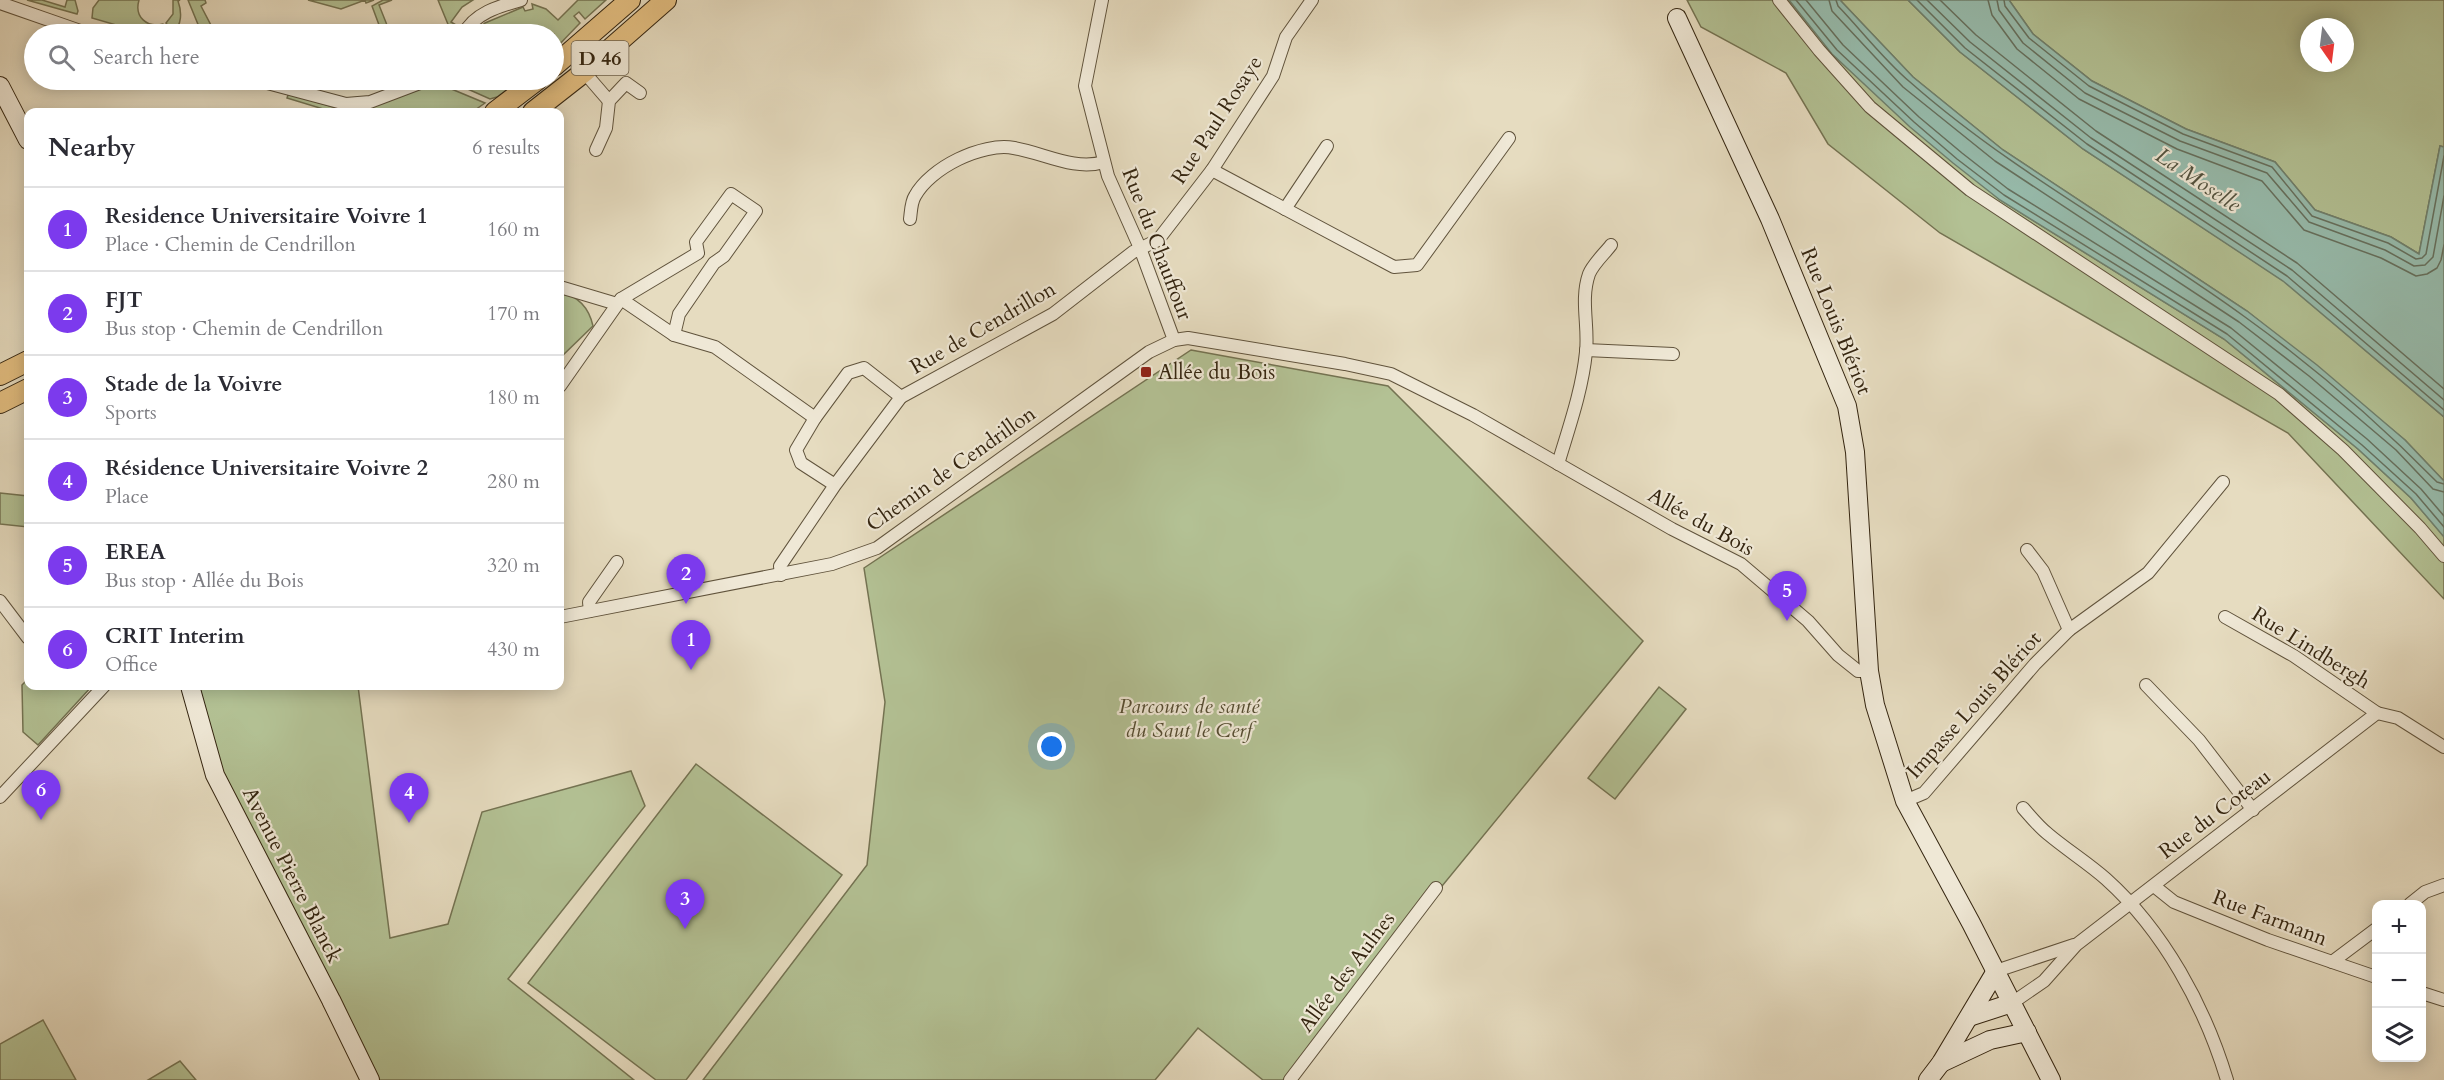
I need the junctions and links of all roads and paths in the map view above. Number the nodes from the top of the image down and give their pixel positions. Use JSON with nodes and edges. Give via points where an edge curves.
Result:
{"nodes":[{"id":1,"x":521,"y":0,"type":"edge"},
{"id":2,"x":630,"y":0,"type":"edge"},
{"id":3,"x":666,"y":0,"type":"edge"},
{"id":4,"x":1102,"y":0,"type":"edge"},
{"id":5,"x":1312,"y":0,"type":"edge"},
{"id":6,"x":1779,"y":0,"type":"edge"},
{"id":7,"x":0,"y":3,"type":"edge"},
{"id":8,"x":1677,"y":18,"type":"dead end"},
{"id":9,"x":60,"y":24,"type":"edge"},
{"id":10,"x":471,"y":24,"type":"edge"},
{"id":11,"x":564,"y":57,"type":"edge"},
{"id":12,"x":584,"y":72,"type":"junction"},
{"id":13,"x":0,"y":86,"type":"edge"},
{"id":14,"x":564,"y":88,"type":"edge"},
{"id":15,"x":292,"y":90,"type":"edge"},
{"id":16,"x":402,"y":90,"type":"edge"},
{"id":17,"x":524,"y":90,"type":"edge"},
{"id":18,"x":561,"y":90,"type":"edge"},
{"id":19,"x":640,"y":93,"type":"dead end"},
{"id":20,"x":609,"y":101,"type":"junction"},
{"id":21,"x":500,"y":108,"type":"edge"},
{"id":22,"x":538,"y":108,"type":"edge"},
{"id":23,"x":24,"y":132,"type":"edge"},
{"id":24,"x":1509,"y":138,"type":"dead end"},
{"id":25,"x":1327,"y":146,"type":"dead end"},
{"id":26,"x":596,"y":150,"type":"dead end"},
{"id":27,"x":1104,"y":162,"type":"junction"},
{"id":28,"x":1212,"y":170,"type":"junction"},
{"id":29,"x":1285,"y":209,"type":"junction"},
{"id":30,"x":910,"y":219,"type":"dead end"},
{"id":31,"x":1611,"y":245,"type":"dead end"},
{"id":32,"x":1140,"y":248,"type":"junction"},
{"id":33,"x":698,"y":253,"type":"junction"},
{"id":34,"x":714,"y":263,"type":"junction"},
{"id":35,"x":564,"y":288,"type":"edge"},
{"id":36,"x":619,"y":302,"type":"junction"},
{"id":37,"x":674,"y":335,"type":"junction"},
{"id":38,"x":1174,"y":340,"type":"junction"},
{"id":39,"x":1586,"y":350,"type":"junction"},
{"id":40,"x":1673,"y":354,"type":"dead end"},
{"id":41,"x":24,"y":363,"type":"edge"},
{"id":42,"x":0,"y":375,"type":"edge"},
{"id":43,"x":564,"y":380,"type":"edge"},
{"id":44,"x":24,"y":391,"type":"edge"},
{"id":45,"x":901,"y":397,"type":"junction"},
{"id":46,"x":0,"y":403,"type":"edge"},
{"id":47,"x":815,"y":418,"type":"junction"},
{"id":48,"x":1558,"y":464,"type":"junction"},
{"id":49,"x":2223,"y":482,"type":"dead end"},
{"id":50,"x":835,"y":485,"type":"junction"},
{"id":51,"x":2027,"y":550,"type":"dead end"},
{"id":52,"x":2444,"y":556,"type":"edge"},
{"id":53,"x":617,"y":562,"type":"dead end"},
{"id":54,"x":781,"y":574,"type":"junction"},
{"id":55,"x":0,"y":601,"type":"edge"},
{"id":56,"x":590,"y":611,"type":"junction"},
{"id":57,"x":564,"y":616,"type":"edge"},
{"id":58,"x":2225,"y":617,"type":"dead end"},
{"id":59,"x":2069,"y":630,"type":"junction"},
{"id":60,"x":24,"y":633,"type":"edge"},
{"id":61,"x":1869,"y":671,"type":"junction"},
{"id":62,"x":2146,"y":685,"type":"dead end"},
{"id":63,"x":100,"y":690,"type":"edge"},
{"id":64,"x":191,"y":690,"type":"edge"},
{"id":65,"x":2377,"y":713,"type":"junction"},
{"id":66,"x":2444,"y":747,"type":"edge"},
{"id":67,"x":0,"y":796,"type":"edge"},
{"id":68,"x":1905,"y":801,"type":"junction"},
{"id":69,"x":2023,"y":808,"type":"dead end"},
{"id":70,"x":2253,"y":810,"type":"junction"},
{"id":71,"x":2444,"y":885,"type":"edge"},
{"id":72,"x":2154,"y":886,"type":"junction"},
{"id":73,"x":1436,"y":888,"type":"dead end"},
{"id":74,"x":2415,"y":900,"type":"edge"},
{"id":75,"x":2130,"y":903,"type":"junction"},
{"id":76,"x":2372,"y":932,"type":"edge"},
{"id":77,"x":2076,"y":945,"type":"junction"},
{"id":78,"x":2332,"y":962,"type":"junction"},
{"id":79,"x":1996,"y":970,"type":"junction"},
{"id":80,"x":2372,"y":976,"type":"edge"},
{"id":81,"x":2426,"y":995,"type":"edge"},
{"id":82,"x":2444,"y":1000,"type":"edge"},
{"id":83,"x":2012,"y":1003,"type":"junction"},
{"id":84,"x":1969,"y":1017,"type":"junction"},
{"id":85,"x":2027,"y":1032,"type":"junction"},
{"id":86,"x":1941,"y":1063,"type":"junction"},
{"id":87,"x":370,"y":1080,"type":"edge"},
{"id":88,"x":1290,"y":1080,"type":"edge"},
{"id":89,"x":1928,"y":1080,"type":"edge"},
{"id":90,"x":2051,"y":1080,"type":"edge"},
{"id":91,"x":2227,"y":1080,"type":"edge"}],
"edges":[{"from":1,"to":10,"type":"street","via":[[480,15]]},
{"from":2,"to":11,"type":"main road"},
{"from":3,"to":12,"type":"main road","number":"D 46"},
{"from":4,"to":27,"type":"street","name":"Rue du Chauffour","via":[[1085,86]]},
{"from":5,"to":28,"type":"street","name":"Rue Paul Rosaye","via":[[1286,37],[1273,76]]},
{"from":6,"to":52,"type":"street","via":[[1870,107],[1970,190],[2279,394],[2343,450]]},
{"from":7,"to":9,"type":"street"},
{"from":8,"to":61,"type":"street","name":"Rue Louis Blériot","via":[[1770,219],[1847,406],[1854,452]]},
{"from":12,"to":14,"type":"main road","number":"D 46"},
{"from":12,"to":20,"type":"street"},
{"from":13,"to":23,"type":"street"},
{"from":15,"to":16,"type":"street","via":[[345,104],[370,102]]},
{"from":17,"to":21,"type":"main road"},
{"from":18,"to":22,"type":"main road","number":"D 46"},
{"from":19,"to":20,"type":"street","via":[[626,82]]},
{"from":20,"to":26,"type":"street","via":[[606,128]]},
{"from":24,"to":29,"type":"street","via":[[1417,265],[1394,267]]},
{"from":25,"to":29,"type":"street"},
{"from":27,"to":30,"type":"street","name":"Rue du Chauffour","via":[[1080,165],[1013,147],[992,148],[951,161],[927,181],[914,197]]},
{"from":27,"to":32,"type":"street","name":"Rue du Chauffour"},
{"from":28,"to":29,"type":"street"},
{"from":28,"to":32,"type":"street","name":"Rue Paul Rosaye","via":[[1158,240]]},
{"from":31,"to":39,"type":"street","via":[[1590,273],[1584,307]]},
{"from":32,"to":38,"type":"street","name":"Rue du Chauffour"},
{"from":32,"to":45,"type":"street","name":"Rue de Cendrillon","via":[[1053,314]]},
{"from":33,"to":34,"type":"street"},
{"from":33,"to":34,"type":"street","via":[[696,242],[731,194],[756,211],[724,256]]},
{"from":33,"to":36,"type":"street"},
{"from":34,"to":37,"type":"street","via":[[679,314]]},
{"from":35,"to":36,"type":"street"},
{"from":36,"to":37,"type":"street"},
{"from":36,"to":43,"type":"street"},
{"from":37,"to":47,"type":"street","via":[[715,347]]},
{"from":38,"to":48,"type":"street","name":"Allée du Bois","via":[[1188,338],[1391,374]]},
{"from":38,"to":54,"type":"street","name":"Chemin de Cendrillon","via":[[1149,352],[877,548],[831,564]]},
{"from":39,"to":40,"type":"street"},
{"from":39,"to":48,"type":"street","via":[[1577,402]]},
{"from":41,"to":42,"type":"main road"},
{"from":44,"to":46,"type":"main road"},
{"from":45,"to":47,"type":"street","name":"Rue de Cendrillon","via":[[864,368],[848,373]]},
{"from":45,"to":50,"type":"street","name":"Rue de Cendrillon"},
{"from":47,"to":50,"type":"street","name":"Rue de Cendrillon","via":[[796,450],[801,463]]},
{"from":48,"to":61,"type":"street","name":"Allée du Bois","via":[[1672,530],[1741,564],[1808,621],[1838,655],[1858,671]]},
{"from":49,"to":59,"type":"street","name":"Impasse Louis Blériot","via":[[2148,573]]},
{"from":50,"to":54,"type":"street","name":"Rue de Cendrillon","via":[[780,566]]},
{"from":51,"to":59,"type":"street","name":"Impasse Louis Blériot","via":[[2043,571]]},
{"from":53,"to":56,"type":"street","via":[[589,602]]},
{"from":54,"to":56,"type":"street","name":"Chemin de Cendrillon"},
{"from":55,"to":60,"type":"street"},
{"from":56,"to":57,"type":"street","name":"Chemin de Cendrillon"},
{"from":58,"to":65,"type":"street","name":"Rue Lindbergh","via":[[2294,656]]},
{"from":59,"to":68,"type":"street","name":"Impasse Louis Blériot","via":[[1924,794]]},
{"from":61,"to":68,"type":"street","name":"Rue Louis Blériot","via":[[1875,705]]},
{"from":62,"to":70,"type":"street","via":[[2199,740]]},
{"from":63,"to":67,"type":"street"},
{"from":64,"to":87,"type":"street","name":"Avenue Pierre Blanck","via":[[215,775]]},
{"from":65,"to":66,"type":"street","name":"Rue Lindbergh","via":[[2398,718]]},
{"from":65,"to":70,"type":"street","name":"Rue du Coteau"},
{"from":68,"to":79,"type":"street","name":"Rue Louis Blériot"},
{"from":69,"to":75,"type":"street"},
{"from":70,"to":72,"type":"street","name":"Rue du Coteau"},
{"from":71,"to":74,"type":"street"},
{"from":72,"to":75,"type":"street","name":"Rue du Coteau"},
{"from":72,"to":78,"type":"street","name":"Rue Farmann","via":[[2174,902]]},
{"from":73,"to":88,"type":"street","name":"Allée des Aulnes"},
{"from":75,"to":77,"type":"street","name":"Rue du Coteau"},
{"from":75,"to":91,"type":"street","via":[[2188,984],[2212,1034]]},
{"from":76,"to":78,"type":"street"},
{"from":77,"to":79,"type":"street","name":"Rue du Coteau"},
{"from":77,"to":83,"type":"street","name":"Rue du Coteau","via":[[2044,981]]},
{"from":78,"to":80,"type":"street","name":"Rue Farmann"},
{"from":79,"to":83,"type":"street","name":"Rue Louis Blériot"},
{"from":79,"to":84,"type":"street"},
{"from":81,"to":82,"type":"street"},
{"from":83,"to":84,"type":"street"},
{"from":83,"to":85,"type":"street","name":"Rue Louis Blériot"},
{"from":84,"to":86,"type":"street"},
{"from":85,"to":86,"type":"street","via":[[1990,1040]]},
{"from":85,"to":90,"type":"street","name":"Rue Louis Blériot"},
{"from":86,"to":89,"type":"street"}]}
